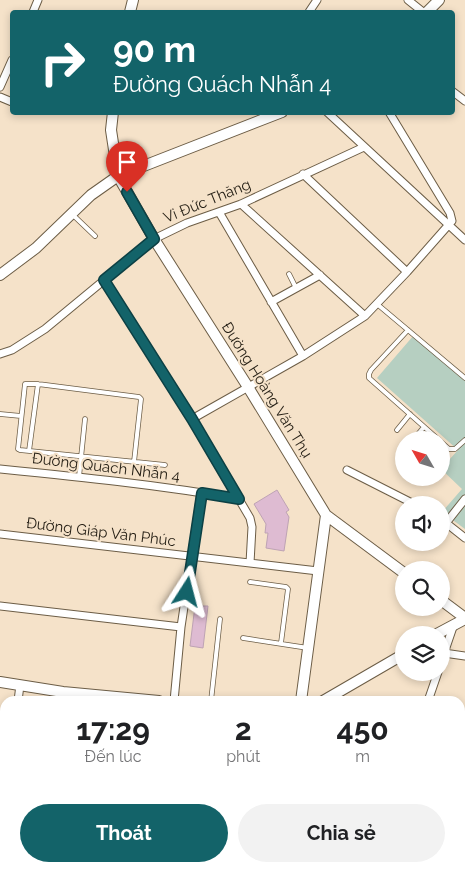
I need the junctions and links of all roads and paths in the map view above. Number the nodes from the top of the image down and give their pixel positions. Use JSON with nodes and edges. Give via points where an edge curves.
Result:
{"nodes":[{"id":1,"x":408,"y":0,"type":"edge"},
{"id":2,"x":439,"y":0,"type":"edge"},
{"id":3,"x":420,"y":10,"type":"edge"},
{"id":4,"x":429,"y":10,"type":"edge"},
{"id":5,"x":10,"y":64,"type":"edge"},
{"id":6,"x":0,"y":87,"type":"edge"},
{"id":7,"x":113,"y":115,"type":"edge"},
{"id":8,"x":274,"y":115,"type":"edge"},
{"id":9,"x":330,"y":115,"type":"edge"},
{"id":10,"x":391,"y":115,"type":"edge"},
{"id":11,"x":364,"y":146,"type":"junction"},
{"id":12,"x":303,"y":174,"type":"junction"},
{"id":13,"x":118,"y":176,"type":"junction"},
{"id":14,"x":241,"y":204,"type":"junction"},
{"id":15,"x":219,"y":212,"type":"junction"},
{"id":16,"x":72,"y":213,"type":"junction"},
{"id":17,"x":449,"y":225,"type":"junction"},
{"id":18,"x":95,"y":236,"type":"dead end"},
{"id":19,"x":154,"y":239,"type":"junction"},
{"id":20,"x":465,"y":240,"type":"edge"},
{"id":21,"x":407,"y":272,"type":"junction"},
{"id":22,"x":0,"y":274,"type":"edge"},
{"id":23,"x":289,"y":274,"type":"dead end"},
{"id":24,"x":320,"y":275,"type":"junction"},
{"id":25,"x":104,"y":280,"type":"junction"},
{"id":26,"x":296,"y":288,"type":"junction"},
{"id":27,"x":271,"y":302,"type":"junction"},
{"id":28,"x":377,"y":304,"type":"junction"},
{"id":29,"x":365,"y":316,"type":"junction"},
{"id":30,"x":408,"y":330,"type":"junction"},
{"id":31,"x":0,"y":354,"type":"edge"},
{"id":32,"x":303,"y":356,"type":"junction"},
{"id":33,"x":465,"y":378,"type":"edge"},
{"id":34,"x":38,"y":384,"type":"junction"},
{"id":35,"x":248,"y":386,"type":"junction"},
{"id":36,"x":0,"y":414,"type":"edge"},
{"id":37,"x":410,"y":414,"type":"junction"},
{"id":38,"x":21,"y":416,"type":"junction"},
{"id":39,"x":85,"y":419,"type":"dead end"},
{"id":40,"x":192,"y":419,"type":"junction"},
{"id":41,"x":424,"y":427,"type":"junction"},
{"id":42,"x":397,"y":430,"type":"dead end"},
{"id":43,"x":421,"y":431,"type":"edge"},
{"id":44,"x":429,"y":431,"type":"edge"},
{"id":45,"x":465,"y":440,"type":"edge"},
{"id":46,"x":450,"y":449,"type":"edge"},
{"id":47,"x":29,"y":451,"type":"junction"},
{"id":48,"x":81,"y":456,"type":"junction"},
{"id":49,"x":134,"y":462,"type":"junction"},
{"id":50,"x":165,"y":466,"type":"dead end"},
{"id":51,"x":0,"y":469,"type":"edge"},
{"id":52,"x":347,"y":470,"type":"dead end"},
{"id":53,"x":79,"y":477,"type":"junction"},
{"id":54,"x":202,"y":493,"type":"junction"},
{"id":55,"x":398,"y":496,"type":"edge"},
{"id":56,"x":465,"y":498,"type":"edge"},
{"id":57,"x":239,"y":499,"type":"junction"},
{"id":58,"x":450,"y":514,"type":"edge"},
{"id":59,"x":326,"y":515,"type":"junction"},
{"id":60,"x":450,"y":526,"type":"edge"},
{"id":61,"x":0,"y":534,"type":"edge"},
{"id":62,"x":465,"y":538,"type":"edge"},
{"id":63,"x":192,"y":557,"type":"junction"},
{"id":64,"x":250,"y":563,"type":"junction"},
{"id":65,"x":395,"y":565,"type":"edge"},
{"id":66,"x":318,"y":571,"type":"junction"},
{"id":67,"x":250,"y":582,"type":"dead end"},
{"id":68,"x":0,"y":606,"type":"edge"},
{"id":69,"x":450,"y":607,"type":"edge"},
{"id":70,"x":462,"y":616,"type":"edge"},
{"id":71,"x":220,"y":620,"type":"dead end"},
{"id":72,"x":454,"y":624,"type":"junction"},
{"id":73,"x":450,"y":626,"type":"edge"},
{"id":74,"x":181,"y":628,"type":"junction"},
{"id":75,"x":450,"y":636,"type":"edge"},
{"id":76,"x":243,"y":638,"type":"dead end"},
{"id":77,"x":281,"y":643,"type":"junction"},
{"id":78,"x":308,"y":648,"type":"junction"},
{"id":79,"x":450,"y":654,"type":"edge"},
{"id":80,"x":465,"y":656,"type":"edge"},
{"id":81,"x":395,"y":659,"type":"edge"},
{"id":82,"x":435,"y":681,"type":"edge"},
{"id":83,"x":0,"y":682,"type":"edge"},
{"id":84,"x":20,"y":686,"type":"junction"},
{"id":85,"x":19,"y":696,"type":"edge"},
{"id":86,"x":63,"y":696,"type":"edge"},
{"id":87,"x":174,"y":696,"type":"edge"},
{"id":88,"x":212,"y":696,"type":"edge"},
{"id":89,"x":303,"y":696,"type":"edge"},
{"id":90,"x":332,"y":696,"type":"edge"},
{"id":91,"x":430,"y":696,"type":"edge"}],
"edges":[{"from":1,"to":3,"type":"street"},
{"from":2,"to":4,"type":"street"},
{"from":5,"to":6,"type":"street"},
{"from":7,"to":13,"type":"street","name":"Đường Hoàng Văn Thụ","via":[[111,130]]},
{"from":8,"to":13,"type":"street"},
{"from":9,"to":11,"type":"street"},
{"from":10,"to":17,"type":"street","via":[[450,213],[452,221]]},
{"from":11,"to":12,"type":"street","name":"Vi Đức Thăng"},
{"from":11,"to":17,"type":"street"},
{"from":12,"to":14,"type":"street","name":"Vi Đức Thăng"},
{"from":12,"to":21,"type":"street"},
{"from":13,"to":16,"type":"street","via":[[90,195]]},
{"from":13,"to":19,"type":"street","name":"Đường Hoàng Văn Thụ"},
{"from":14,"to":15,"type":"street","name":"Vi Đức Thăng"},
{"from":14,"to":24,"type":"street"},
{"from":15,"to":19,"type":"street","name":"Vi Đức Thăng"},
{"from":15,"to":27,"type":"street"},
{"from":16,"to":18,"type":"lane"},
{"from":16,"to":22,"type":"street","via":[[36,248]]},
{"from":17,"to":20,"type":"street"},
{"from":17,"to":21,"type":"street"},
{"from":19,"to":25,"type":"street","name":"Vi Đức Thăng"},
{"from":19,"to":35,"type":"street","name":"Đường Hoàng Văn Thụ"},
{"from":21,"to":28,"type":"street"},
{"from":23,"to":26,"type":"lane"},
{"from":24,"to":26,"type":"street"},
{"from":24,"to":29,"type":"street"},
{"from":25,"to":31,"type":"street","name":"Vi Đức Thăng","via":[[45,329]]},
{"from":25,"to":40,"type":"street"},
{"from":26,"to":27,"type":"street"},
{"from":27,"to":32,"type":"street"},
{"from":28,"to":29,"type":"street"},
{"from":28,"to":30,"type":"lane"},
{"from":29,"to":32,"type":"street"},
{"from":30,"to":33,"type":"lane"},
{"from":30,"to":37,"type":"lane","via":[[369,374],[369,378]]},
{"from":32,"to":35,"type":"street"},
{"from":34,"to":38,"type":"lane","via":[[25,384]]},
{"from":34,"to":47,"type":"lane"},
{"from":34,"to":49,"type":"lane","via":[[139,397]]},
{"from":35,"to":40,"type":"street"},
{"from":35,"to":59,"type":"street","name":"Đường Hoàng Văn Thụ"},
{"from":36,"to":38,"type":"lane"},
{"from":37,"to":41,"type":"lane"},
{"from":37,"to":42,"type":"lane"},
{"from":38,"to":47,"type":"lane","via":[[18,449]]},
{"from":39,"to":48,"type":"lane"},
{"from":40,"to":57,"type":"street"},
{"from":41,"to":43,"type":"lane"},
{"from":41,"to":44,"type":"lane"},
{"from":45,"to":46,"type":"lane","via":[[455,449]]},
{"from":47,"to":48,"type":"lane"},
{"from":48,"to":49,"type":"lane"},
{"from":48,"to":53,"type":"lane"},
{"from":49,"to":50,"type":"lane"},
{"from":51,"to":53,"type":"street","name":"Đường Quách Nhẫn 4"},
{"from":52,"to":55,"type":"street"},
{"from":53,"to":54,"type":"street","name":"Đường Quách Nhẫn 4"},
{"from":54,"to":57,"type":"street","name":"Đường Quách Nhẫn 4"},
{"from":54,"to":63,"type":"street"},
{"from":56,"to":58,"type":"street"},
{"from":57,"to":64,"type":"street","via":[[252,522]]},
{"from":59,"to":65,"type":"street"},
{"from":59,"to":66,"type":"street"},
{"from":60,"to":62,"type":"street"},
{"from":61,"to":63,"type":"street","name":"Đường Giáp Văn Phúc"},
{"from":63,"to":64,"type":"street","name":"Đường Giáp Văn Phúc"},
{"from":63,"to":74,"type":"street"},
{"from":64,"to":66,"type":"street","name":"Đường Giáp Văn Phúc"},
{"from":66,"to":78,"type":"street"},
{"from":67,"to":77,"type":"lane","via":[[288,589]]},
{"from":68,"to":74,"type":"street"},
{"from":69,"to":70,"type":"street"},
{"from":70,"to":72,"type":"street"},
{"from":71,"to":88,"type":"lane"},
{"from":72,"to":73,"type":"street"},
{"from":72,"to":75,"type":"street"},
{"from":74,"to":87,"type":"street"},
{"from":76,"to":77,"type":"lane"},
{"from":77,"to":78,"type":"lane"},
{"from":78,"to":89,"type":"street"},
{"from":79,"to":80,"type":"street"},
{"from":81,"to":90,"type":"street"},
{"from":82,"to":91,"type":"street"},
{"from":83,"to":84,"type":"street"},
{"from":84,"to":85,"type":"street"},
{"from":84,"to":86,"type":"street"}]}
